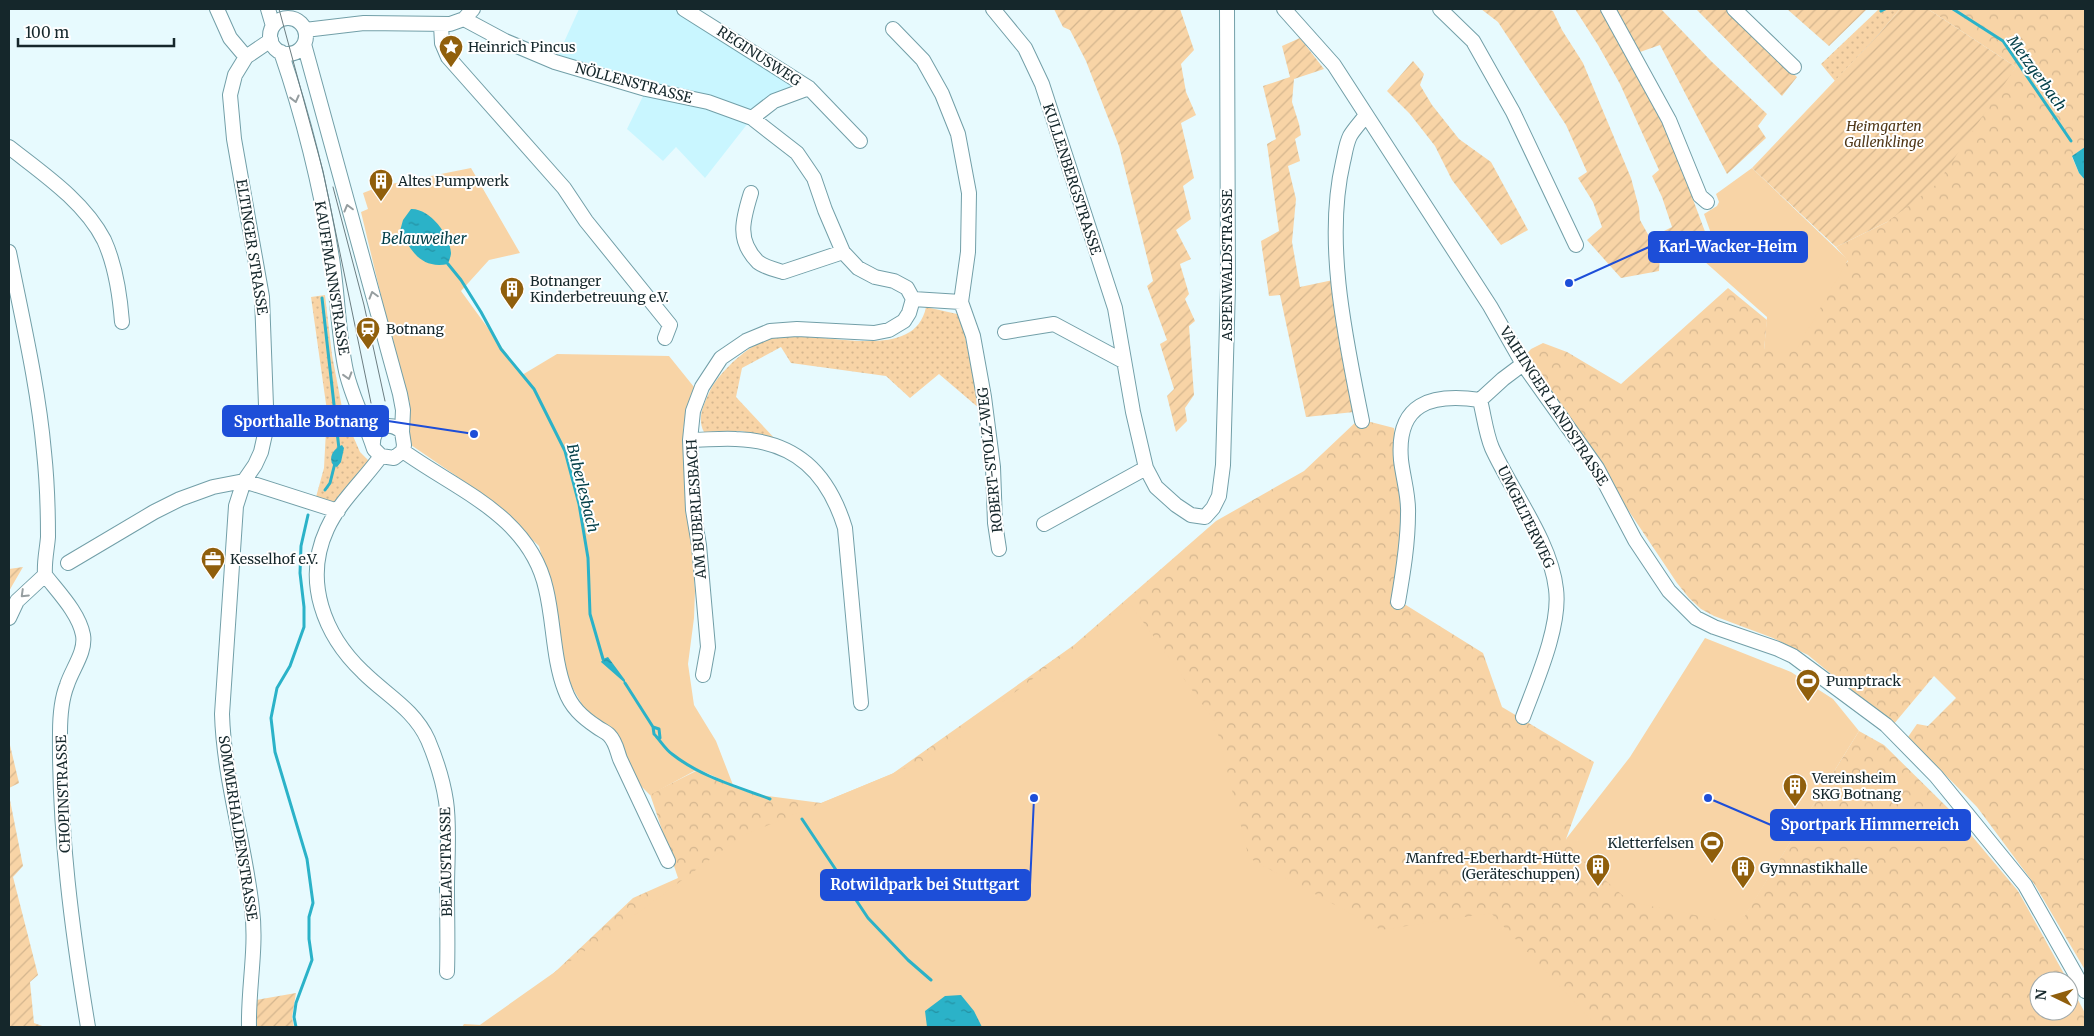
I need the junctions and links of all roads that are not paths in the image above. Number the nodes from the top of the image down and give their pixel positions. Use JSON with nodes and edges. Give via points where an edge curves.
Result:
{"nodes":[{"id":1,"x":217,"y":9,"type":"edge"},
{"id":2,"x":268,"y":9,"type":"edge"},
{"id":3,"x":684,"y":9,"type":"edge"},
{"id":4,"x":993,"y":9,"type":"edge"},
{"id":5,"x":1227,"y":9,"type":"edge"},
{"id":6,"x":1284,"y":9,"type":"edge"},
{"id":7,"x":1440,"y":9,"type":"edge"},
{"id":8,"x":1608,"y":9,"type":"edge"},
{"id":9,"x":1734,"y":9,"type":"edge"},
{"id":10,"x":469,"y":14,"type":"edge"},
{"id":11,"x":441,"y":25,"type":"junction"},
{"id":12,"x":273,"y":26,"type":"junction"},
{"id":13,"x":300,"y":26,"type":"edge"},
{"id":14,"x":893,"y":29,"type":"dead end"},
{"id":15,"x":271,"y":40,"type":"junction"},
{"id":16,"x":281,"y":52,"type":"junction"},
{"id":17,"x":246,"y":57,"type":"junction"},
{"id":18,"x":1794,"y":67,"type":"dead end"},
{"id":19,"x":809,"y":88,"type":"junction"},
{"id":20,"x":1366,"y":115,"type":"junction"},
{"id":21,"x":752,"y":118,"type":"junction"},
{"id":22,"x":860,"y":141,"type":"dead end"},
{"id":23,"x":9,"y":147,"type":"edge"},
{"id":24,"x":751,"y":193,"type":"dead end"},
{"id":25,"x":1707,"y":202,"type":"dead end"},
{"id":26,"x":1576,"y":245,"type":"dead end"},
{"id":27,"x":9,"y":252,"type":"edge"},
{"id":28,"x":843,"y":252,"type":"junction"},
{"id":29,"x":913,"y":299,"type":"junction"},
{"id":30,"x":961,"y":302,"type":"junction"},
{"id":31,"x":122,"y":322,"type":"dead end"},
{"id":32,"x":1005,"y":332,"type":"dead end"},
{"id":33,"x":665,"y":338,"type":"dead end"},
{"id":34,"x":1123,"y":361,"type":"junction"},
{"id":35,"x":1523,"y":364,"type":"junction"},
{"id":36,"x":1480,"y":400,"type":"junction"},
{"id":37,"x":1362,"y":421,"type":"dead end"},
{"id":38,"x":402,"y":432,"type":"junction"},
{"id":39,"x":690,"y":440,"type":"junction"},
{"id":40,"x":372,"y":443,"type":"junction"},
{"id":41,"x":402,"y":451,"type":"junction"},
{"id":42,"x":381,"y":456,"type":"junction"},
{"id":43,"x":1146,"y":468,"type":"junction"},
{"id":44,"x":244,"y":481,"type":"junction"},
{"id":45,"x":338,"y":511,"type":"junction"},
{"id":46,"x":1205,"y":517,"type":"joint"},
{"id":47,"x":1044,"y":524,"type":"dead end"},
{"id":48,"x":999,"y":549,"type":"dead end"},
{"id":49,"x":68,"y":563,"type":"dead end"},
{"id":50,"x":45,"y":575,"type":"junction"},
{"id":51,"x":1398,"y":602,"type":"dead end"},
{"id":52,"x":9,"y":618,"type":"edge"},
{"id":53,"x":703,"y":674,"type":"dead end"},
{"id":54,"x":861,"y":703,"type":"dead end"},
{"id":55,"x":1523,"y":717,"type":"dead end"},
{"id":56,"x":668,"y":861,"type":"dead end"},
{"id":57,"x":447,"y":972,"type":"dead end"},
{"id":58,"x":2085,"y":991,"type":"edge"},
{"id":59,"x":88,"y":1027,"type":"edge"},
{"id":60,"x":249,"y":1027,"type":"edge"}],
"edges":[{"from":1,"to":17,"type":"street","via":[[230,38]]},
{"from":2,"to":12,"type":"street"},
{"from":3,"to":19,"type":"street","name":"REGINUSWEG"},
{"from":4,"to":34,"type":"street","name":"KULLENBERGSTRASSE","via":[[1025,48],[1042,84],[1115,308]]},
{"from":5,"to":46,"type":"street","name":"ASPENWALDSTRASSE","via":[[1228,277],[1223,465],[1219,496]]},
{"from":6,"to":20,"type":"street","name":"VAIHINGER LANDSTRASSE","via":[[1334,65]]},
{"from":7,"to":26,"type":"street","via":[[1473,41],[1513,112]]},
{"from":8,"to":25,"type":"street","via":[[1669,120],[1700,196]]},
{"from":9,"to":18,"type":"street"},
{"from":10,"to":11,"type":"street","via":[[457,22]]},
{"from":10,"to":21,"type":"street","name":"NÖLLENSTRASSE","via":[[504,41],[555,62],[646,90],[708,102]]},
{"from":11,"to":13,"type":"street","via":[[364,23]]},
{"from":11,"to":33,"type":"street","via":[[442,44],[448,57],[564,188],[586,221],[670,325]]},
{"from":12,"to":13,"type":"street","via":[[281,19]]},
{"from":12,"to":15,"type":"street"},
{"from":13,"to":16,"type":"street","via":[[296,52]]},
{"from":38,"to":13,"type":"street","name":"KAUFFMANNSTRASSE","one_way":true,"via":[[400,394]]},
{"from":14,"to":30,"type":"street","via":[[923,60],[942,94],[958,134],[969,193],[968,252]]},
{"from":15,"to":16,"type":"street","via":[[274,48]]},
{"from":15,"to":17,"type":"street","name":"ELTINGER STRASSE"},
{"from":16,"to":40,"type":"street","name":"KAUFFMANNSTRASSE","one_way":true,"via":[[315,174],[332,259],[346,372]]},
{"from":17,"to":44,"type":"street","name":"ELTINGER STRASSE","via":[[235,75],[230,95],[234,139],[262,297],[266,406],[261,452]]},
{"from":19,"to":21,"type":"street","via":[[774,101]]},
{"from":19,"to":22,"type":"street"},
{"from":20,"to":35,"type":"street","name":"VAIHINGER LANDSTRASSE","via":[[1490,306]]},
{"from":20,"to":37,"type":"street","via":[[1349,138],[1339,179],[1336,234],[1344,321]]},
{"from":21,"to":28,"type":"street","name":"NÖLLENSTRASSE","via":[[797,153],[814,178]]},
{"from":23,"to":31,"type":"street","via":[[82,210],[103,240]]},
{"from":24,"to":28,"type":"street","via":[[742,222],[744,241],[759,263],[783,272]]},
{"from":27,"to":50,"type":"street","via":[[42,435],[48,508]]},
{"from":28,"to":29,"type":"street","name":"NÖLLENSTRASSE","via":[[858,268],[907,288]]},
{"from":29,"to":30,"type":"street"},
{"from":29,"to":39,"type":"street","name":"AM BUBERLESBACH","via":[[910,313],[904,321],[889,330],[874,333],[797,328],[770,331],[746,341],[721,358],[702,387],[693,411]]},
{"from":30,"to":48,"type":"street","name":"ROBERT-STOLZ-WEG","via":[[973,336],[983,388]]},
{"from":32,"to":34,"type":"street","via":[[1054,324]]},
{"from":34,"to":43,"type":"street","name":"KULLENBERGSTRASSE"},
{"from":35,"to":36,"type":"street"},
{"from":35,"to":58,"type":"street","name":"VAIHINGER LANDSTRASSE","via":[[1597,468],[1635,540],[1669,591],[1696,618],[1792,656],[1899,736],[2026,884]]},
{"from":36,"to":51,"type":"street","via":[[1436,399],[1418,407],[1406,420],[1401,437],[1408,512]]},
{"from":36,"to":55,"type":"street","name":"UMGELTERWEG","via":[[1491,446],[1544,548],[1557,591],[1555,619]]},
{"from":38,"to":40,"type":"street","via":[[393,426],[384,426],[375,433]]},
{"from":38,"to":41,"type":"street","name":"KAUFFMANNSTRASSE"},
{"from":39,"to":53,"type":"street","name":"AM BUBERLESBACH","via":[[708,647]]},
{"from":39,"to":54,"type":"street","via":[[736,439],[778,447],[808,463],[826,484],[845,528]]},
{"from":40,"to":42,"type":"street","name":"KAUFFMANNSTRASSE"},
{"from":41,"to":42,"type":"street","via":[[394,458]]},
{"from":41,"to":56,"type":"street","via":[[485,502],[518,533],[533,554],[546,587],[565,690],[575,710],[615,743]]},
{"from":42,"to":45,"type":"street","name":"BELAUSTRASSE"},
{"from":43,"to":46,"type":"street","name":"KULLENBERGSTRASSE","via":[[1156,487],[1176,505],[1191,515]]},
{"from":43,"to":47,"type":"street"},
{"from":44,"to":45,"type":"street"},
{"from":44,"to":49,"type":"street","via":[[213,487],[180,499]]},
{"from":44,"to":60,"type":"street","name":"SOMMERHALDENSTRASSE","via":[[236,506],[222,714],[223,744],[253,912]]},
{"from":45,"to":57,"type":"street","name":"BELAUSTRASSE","via":[[320,547],[316,566],[318,594],[330,631],[344,653],[419,723],[437,767],[446,802]]},
{"from":50,"to":52,"type":"street","one_way":true,"via":[[17,601]]},
{"from":50,"to":59,"type":"street","name":"CHOPINSTRASSE","via":[[70,606],[84,636],[83,647],[66,686],[60,733],[66,861]]}]}
